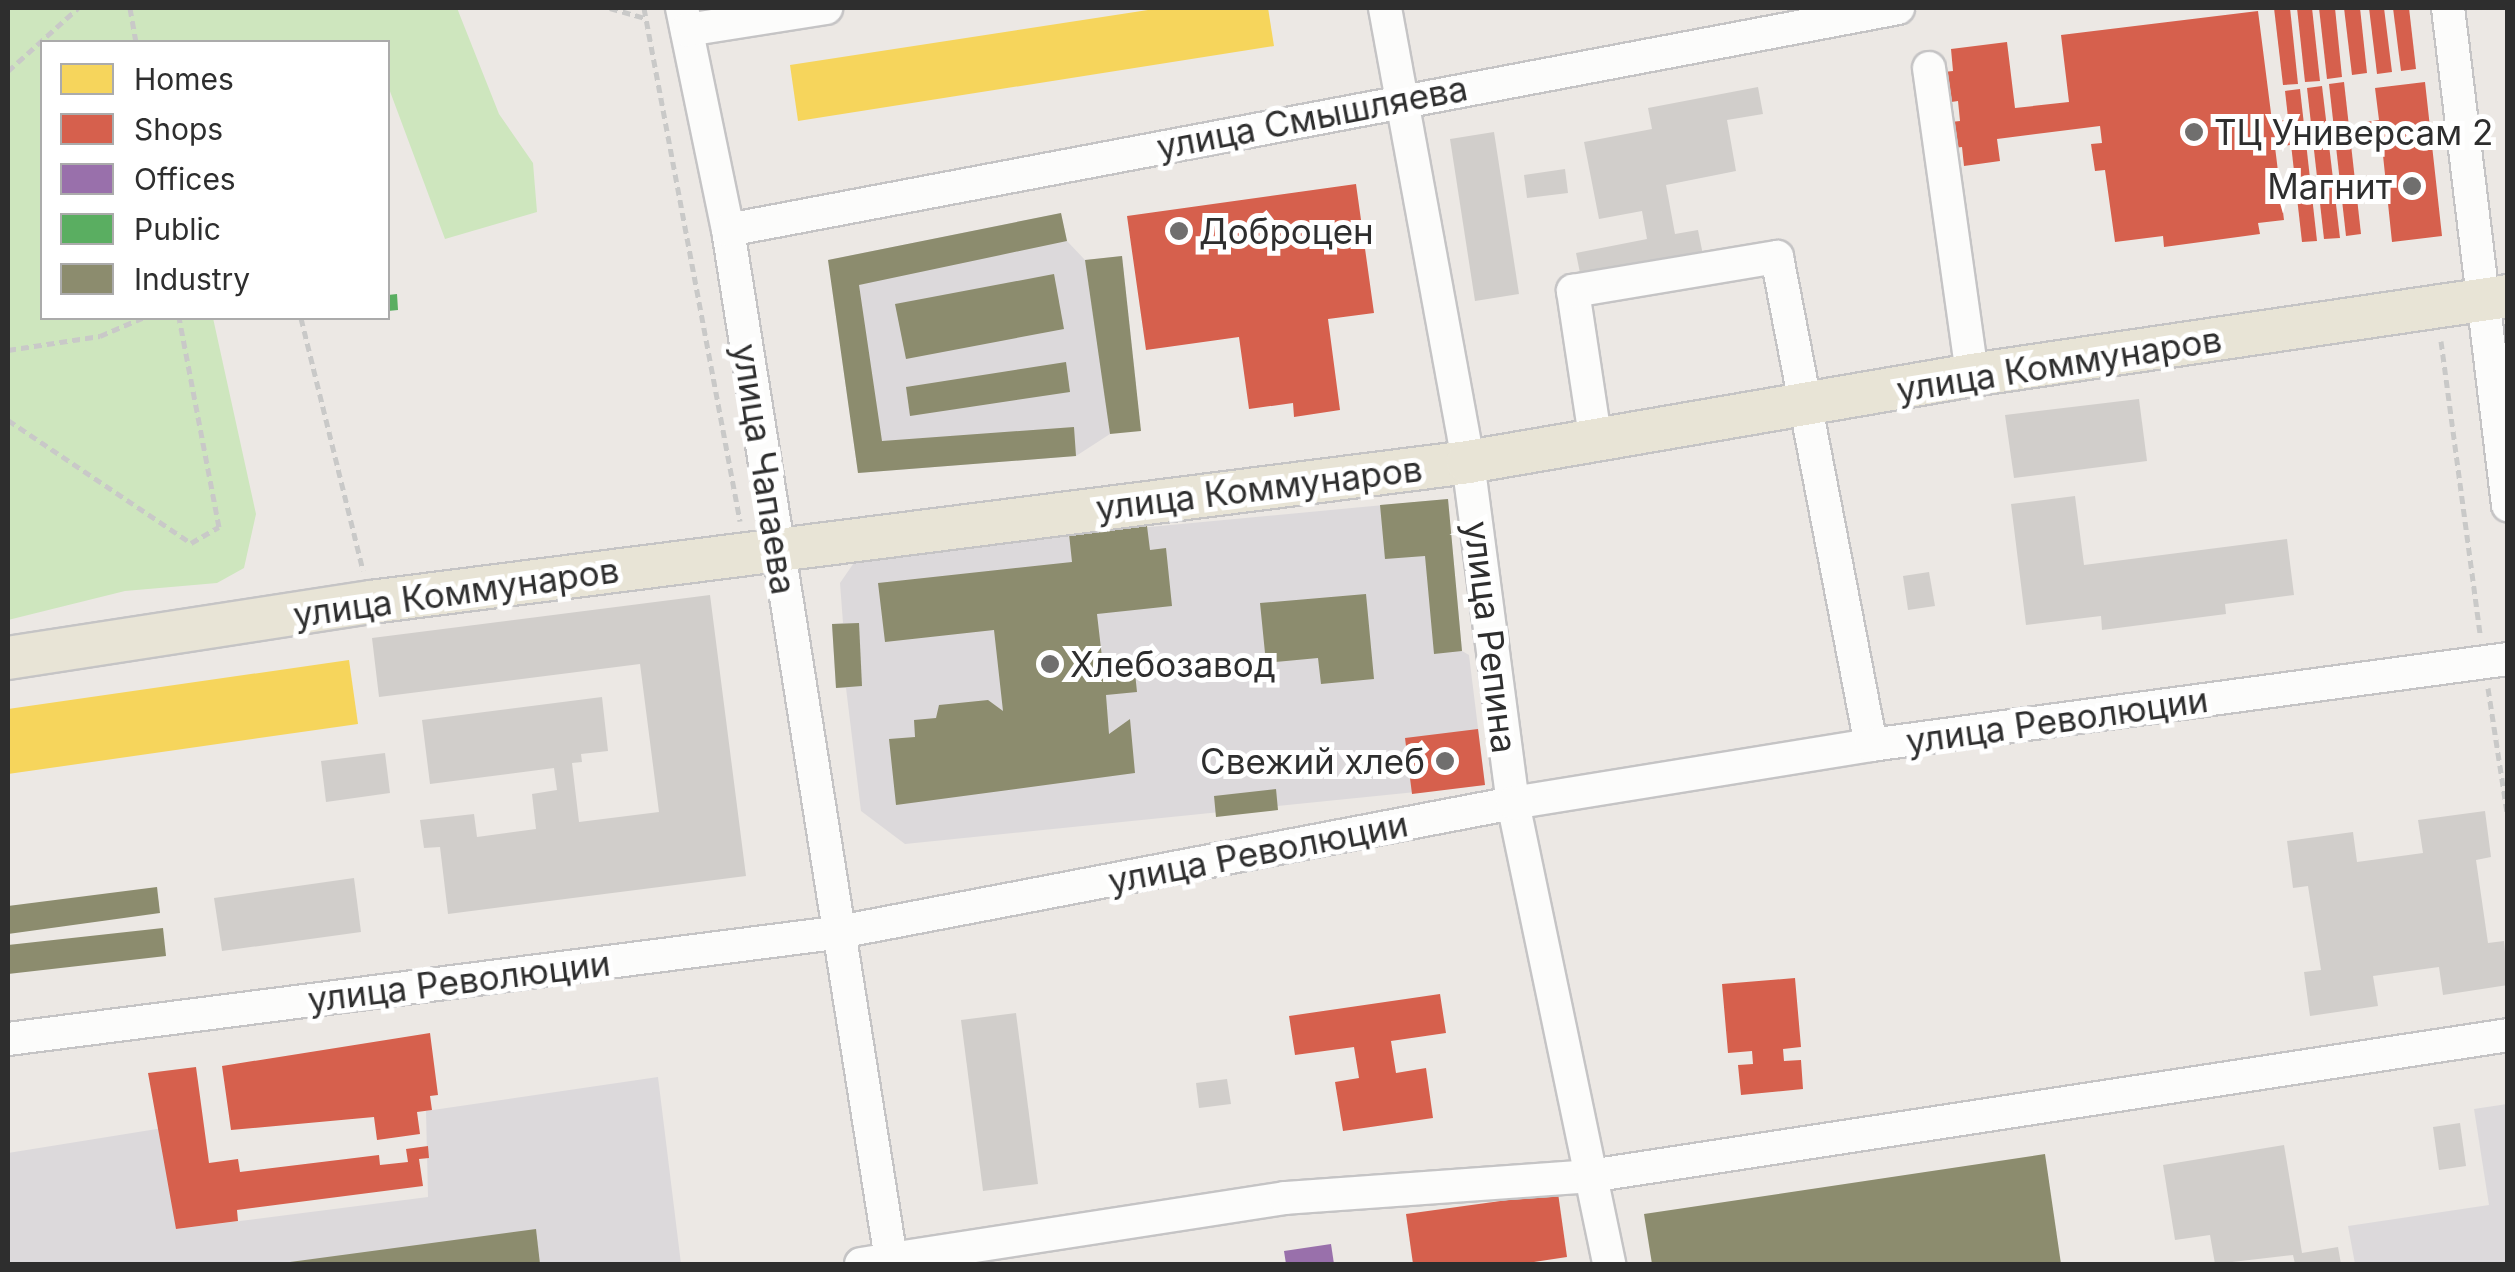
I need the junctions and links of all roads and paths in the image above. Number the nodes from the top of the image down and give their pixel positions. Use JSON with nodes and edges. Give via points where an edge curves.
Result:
{"nodes":[{"id":1,"x":78,"y":8,"type":"edge"},
{"id":2,"x":130,"y":8,"type":"edge"},
{"id":3,"x":610,"y":8,"type":"edge"},
{"id":4,"x":644,"y":8,"type":"edge"},
{"id":5,"x":826,"y":8,"type":"edge"},
{"id":6,"x":1384,"y":8,"type":"edge"},
{"id":7,"x":2448,"y":8,"type":"edge"},
{"id":8,"x":1882,"y":9,"type":"edge"},
{"id":9,"x":756,"y":13,"type":"edge"},
{"id":10,"x":646,"y":18,"type":"junction"},
{"id":11,"x":684,"y":19,"type":"edge"},
{"id":12,"x":42,"y":40,"type":"edge"},
{"id":13,"x":136,"y":40,"type":"edge"},
{"id":14,"x":40,"y":42,"type":"edge"},
{"id":15,"x":1929,"y":68,"type":"dead end"},
{"id":16,"x":8,"y":71,"type":"edge"},
{"id":17,"x":1400,"y":99,"type":"junction"},
{"id":18,"x":728,"y":230,"type":"junction"},
{"id":19,"x":2478,"y":301,"type":"edge"},
{"id":20,"x":137,"y":320,"type":"edge"},
{"id":21,"x":179,"y":320,"type":"edge"},
{"id":22,"x":301,"y":320,"type":"edge"},
{"id":23,"x":8,"y":350,"type":"edge"},
{"id":24,"x":1972,"y":375,"type":"junction"},
{"id":25,"x":1804,"y":408,"type":"junction"},
{"id":26,"x":8,"y":420,"type":"edge"},
{"id":27,"x":1596,"y":443,"type":"junction"},
{"id":28,"x":1468,"y":462,"type":"junction"},
{"id":29,"x":2508,"y":504,"type":"edge"},
{"id":30,"x":762,"y":551,"type":"junction"},
{"id":31,"x":371,"y":602,"type":"junction"},
{"id":32,"x":8,"y":658,"type":"edge"},
{"id":33,"x":2496,"y":660,"type":"edge"},
{"id":34,"x":1871,"y":746,"type":"junction"},
{"id":35,"x":1512,"y":803,"type":"junction"},
{"id":36,"x":2508,"y":818,"type":"edge"},
{"id":37,"x":834,"y":933,"type":"junction"},
{"id":38,"x":2508,"y":1035,"type":"edge"},
{"id":39,"x":8,"y":1038,"type":"edge"},
{"id":40,"x":1590,"y":1176,"type":"junction"},
{"id":41,"x":876,"y":1262,"type":"edge"},
{"id":42,"x":1609,"y":1264,"type":"edge"}],
"edges":[{"from":1,"to":12,"type":"path"},
{"from":2,"to":13,"type":"path"},
{"from":3,"to":10,"type":"path"},
{"from":4,"to":10,"type":"path"},
{"from":5,"to":9,"type":"street"},
{"from":6,"to":17,"type":"street","name":"улица Репина"},
{"from":7,"to":19,"type":"street"},
{"from":8,"to":17,"type":"street","name":"улица Смышляева"},
{"from":9,"to":11,"type":"street"},
{"from":10,"to":11,"type":"path"},
{"from":10,"to":30,"type":"path"},
{"from":11,"to":18,"type":"street","name":"улица Чапаева"},
{"from":14,"to":16,"type":"path"},
{"from":15,"to":24,"type":"street"},
{"from":17,"to":18,"type":"street","name":"улица Смышляева"},
{"from":17,"to":28,"type":"street","name":"улица Репина"},
{"from":18,"to":30,"type":"street","name":"улица Чапаева"},
{"from":19,"to":24,"type":"main road","name":"улица Коммунаров"},
{"from":19,"to":29,"type":"street"},
{"from":19,"to":33,"type":"path","via":[[2439,321]]},
{"from":20,"to":23,"type":"path","via":[[100,336]]},
{"from":21,"to":26,"type":"path","via":[[219,527],[191,543]]},
{"from":22,"to":31,"type":"path"},
{"from":24,"to":25,"type":"main road","name":"улица Коммунаров"},
{"from":25,"to":27,"type":"main road","name":"улица Коммунаров"},
{"from":25,"to":27,"type":"street","via":[[1777,257],[1573,291]]},
{"from":25,"to":34,"type":"street"},
{"from":27,"to":28,"type":"main road","name":"улица Коммунаров"},
{"from":28,"to":30,"type":"main road","name":"улица Коммунаров"},
{"from":28,"to":35,"type":"street","name":"улица Репина"},
{"from":30,"to":31,"type":"main road","name":"улица Коммунаров"},
{"from":30,"to":37,"type":"street","name":"улица Чапаева"},
{"from":31,"to":32,"type":"main road","name":"улица Коммунаров"},
{"from":33,"to":34,"type":"street","name":"улица Революции"},
{"from":33,"to":36,"type":"path"},
{"from":34,"to":35,"type":"street","name":"улица Революции"},
{"from":35,"to":37,"type":"street","name":"улица Революции"},
{"from":35,"to":40,"type":"street","name":"улица Репина"},
{"from":37,"to":39,"type":"street","name":"улица Революции"},
{"from":37,"to":41,"type":"street","name":"улица Чапаева"},
{"from":38,"to":40,"type":"street"},
{"from":40,"to":41,"type":"street","via":[[1285,1198]]},
{"from":40,"to":42,"type":"street","name":"улица Репина"}]}
